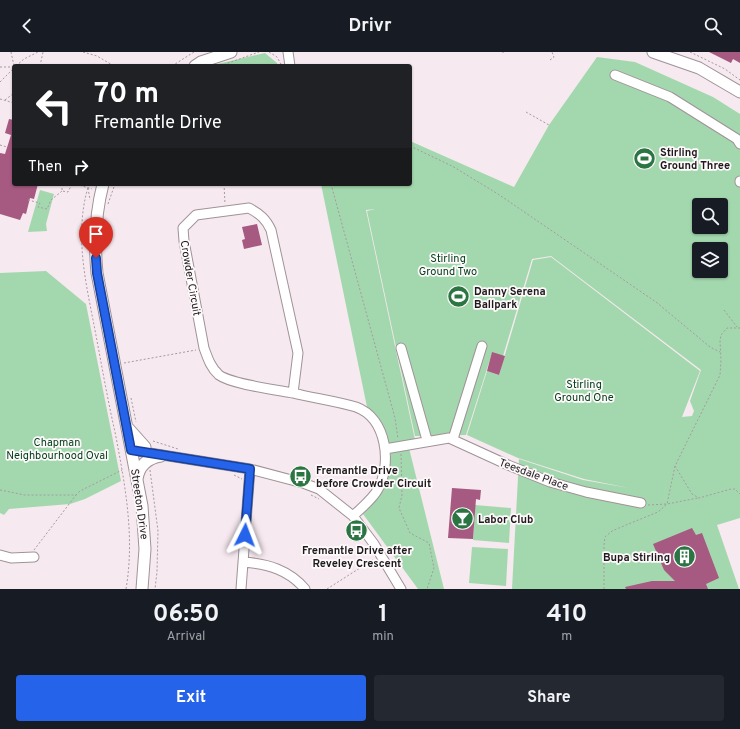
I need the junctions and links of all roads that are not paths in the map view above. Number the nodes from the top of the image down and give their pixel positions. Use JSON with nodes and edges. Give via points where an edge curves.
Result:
{"nodes":[{"id":1,"x":214,"y":52,"type":"edge"},
{"id":2,"x":231,"y":52,"type":"edge"},
{"id":3,"x":281,"y":52,"type":"edge"},
{"id":4,"x":288,"y":52,"type":"edge"},
{"id":5,"x":656,"y":52,"type":"edge"},
{"id":6,"x":198,"y":64,"type":"edge"},
{"id":7,"x":287,"y":64,"type":"edge"},
{"id":8,"x":287,"y":64,"type":"edge"},
{"id":9,"x":615,"y":75,"type":"dead end"},
{"id":10,"x":740,"y":92,"type":"edge"},
{"id":11,"x":740,"y":144,"type":"edge"},
{"id":12,"x":103,"y":186,"type":"edge"},
{"id":13,"x":482,"y":346,"type":"dead end"},
{"id":14,"x":401,"y":348,"type":"dead end"},
{"id":15,"x":293,"y":393,"type":"junction"},
{"id":16,"x":131,"y":425,"type":"junction"},
{"id":17,"x":453,"y":439,"type":"junction"},
{"id":18,"x":427,"y":440,"type":"junction"},
{"id":19,"x":147,"y":443,"type":"junction"},
{"id":20,"x":131,"y":447,"type":"junction"},
{"id":21,"x":385,"y":449,"type":"junction"},
{"id":22,"x":181,"y":453,"type":"junction"},
{"id":23,"x":161,"y":456,"type":"junction"},
{"id":24,"x":250,"y":469,"type":"junction"},
{"id":25,"x":137,"y":479,"type":"junction"},
{"id":26,"x":641,"y":502,"type":"road end"},
{"id":27,"x":353,"y":516,"type":"junction"},
{"id":28,"x":0,"y":555,"type":"edge"},
{"id":29,"x":30,"y":557,"type":"road end"},
{"id":30,"x":244,"y":562,"type":"junction"},
{"id":31,"x":142,"y":589,"type":"edge"},
{"id":32,"x":241,"y":589,"type":"edge"},
{"id":33,"x":305,"y":589,"type":"edge"},
{"id":34,"x":401,"y":589,"type":"edge"}],
"edges":[{"from":1,"to":6,"type":"main road","via":[[204,56]]},
{"from":2,"to":6,"type":"main road"},
{"from":3,"to":7,"type":"street"},
{"from":4,"to":8,"type":"street"},
{"from":5,"to":10,"type":"main road","via":[[698,68]]},
{"from":9,"to":11,"type":"street","via":[[670,97],[737,139]]},
{"from":12,"to":16,"type":"main road","name":"Streeton Drive","via":[[95,223],[97,273]]},
{"from":13,"to":17,"type":"street"},
{"from":14,"to":18,"type":"street"},
{"from":15,"to":15,"type":"street","name":"Crowder Circuit","via":[[220,376],[210,365],[204,348],[184,241],[183,228],[196,214],[249,208],[260,213],[267,221],[298,353]]},
{"from":15,"to":21,"type":"street","name":"Crowder Circuit","via":[[357,408],[376,425]]},
{"from":16,"to":19,"type":"main road"},
{"from":16,"to":20,"type":"main road","name":"Streeton Drive"},
{"from":17,"to":18,"type":"street","name":"Teesdale Place"},
{"from":17,"to":26,"type":"street","name":"Teesdale Place","via":[[550,482],[586,492]]},
{"from":18,"to":21,"type":"street","name":"Teesdale Place"},
{"from":19,"to":20,"type":"street"},
{"from":19,"to":22,"type":"street"},
{"from":20,"to":23,"type":"street"},
{"from":20,"to":25,"type":"main road","name":"Streeton Drive"},
{"from":21,"to":27,"type":"street","name":"Crowder Circuit","via":[[385,468],[377,491]]},
{"from":22,"to":23,"type":"street","via":[[173,458]]},
{"from":22,"to":24,"type":"street"},
{"from":23,"to":25,"type":"main road","via":[[147,460]]},
{"from":24,"to":27,"type":"street","via":[[319,489]]},
{"from":24,"to":30,"type":"street"},
{"from":25,"to":31,"type":"main road","name":"Streeton Drive","via":[[145,549]]},
{"from":27,"to":34,"type":"street","via":[[374,544]]},
{"from":28,"to":29,"type":"street","via":[[11,558]]},
{"from":30,"to":32,"type":"street"},
{"from":30,"to":33,"type":"street","via":[[276,567],[290,575]]}]}
